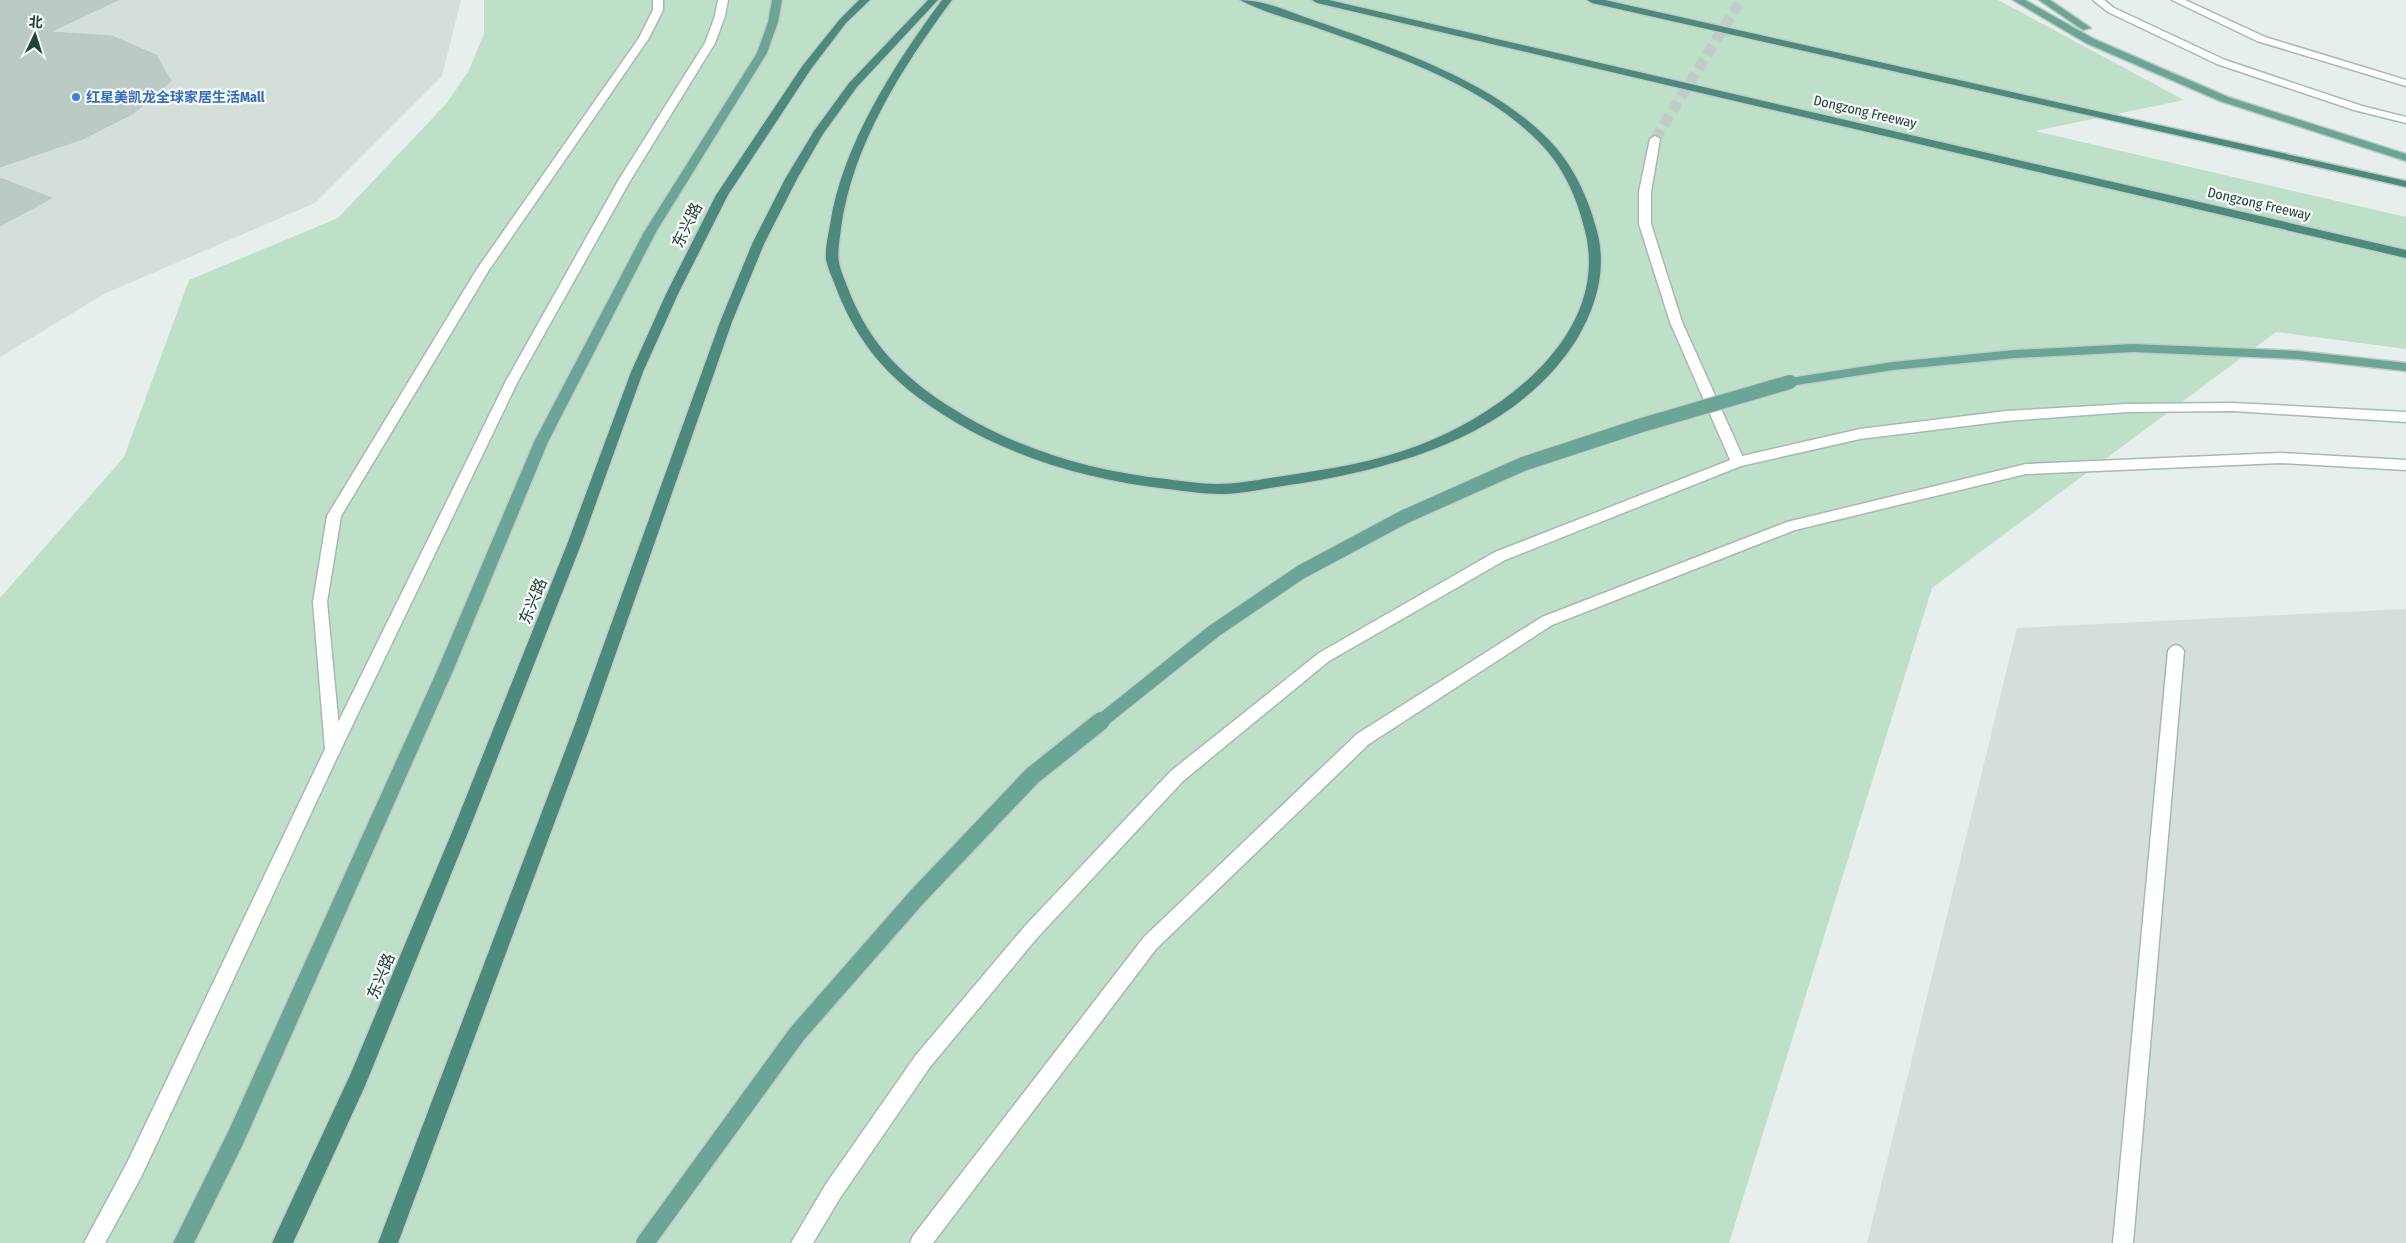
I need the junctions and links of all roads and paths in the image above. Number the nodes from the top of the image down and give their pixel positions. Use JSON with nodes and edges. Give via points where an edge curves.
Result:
{"nodes":[{"id":1,"x":658,"y":0,"type":"edge"},
{"id":2,"x":723,"y":0,"type":"edge"},
{"id":3,"x":777,"y":0,"type":"edge"},
{"id":4,"x":865,"y":0,"type":"edge"},
{"id":5,"x":933,"y":0,"type":"edge"},
{"id":6,"x":947,"y":0,"type":"edge"},
{"id":7,"x":1245,"y":0,"type":"edge"},
{"id":8,"x":1317,"y":0,"type":"edge"},
{"id":9,"x":1592,"y":0,"type":"edge"},
{"id":10,"x":2018,"y":0,"type":"edge"},
{"id":11,"x":2044,"y":0,"type":"edge"},
{"id":12,"x":2098,"y":0,"type":"edge"},
{"id":13,"x":2176,"y":0,"type":"edge"},
{"id":14,"x":2172,"y":78,"type":"junction"},
{"id":15,"x":2406,"y":83,"type":"edge"},
{"id":16,"x":2406,"y":120,"type":"edge"},
{"id":17,"x":1655,"y":139,"type":"tunnel mouth"},
{"id":18,"x":2406,"y":158,"type":"edge"},
{"id":19,"x":2406,"y":184,"type":"edge"},
{"id":20,"x":2406,"y":254,"type":"edge"},
{"id":21,"x":2406,"y":367,"type":"edge"},
{"id":22,"x":2406,"y":417,"type":"edge"},
{"id":23,"x":1738,"y":462,"type":"junction"},
{"id":24,"x":2406,"y":465,"type":"edge"},
{"id":25,"x":2176,"y":650,"type":"dead end"},
{"id":26,"x":333,"y":750,"type":"junction"},
{"id":27,"x":94,"y":1243,"type":"edge"},
{"id":28,"x":183,"y":1243,"type":"edge"},
{"id":29,"x":282,"y":1243,"type":"edge"},
{"id":30,"x":388,"y":1243,"type":"edge"},
{"id":31,"x":645,"y":1243,"type":"edge"},
{"id":32,"x":801,"y":1243,"type":"edge"},
{"id":33,"x":920,"y":1243,"type":"edge"},
{"id":34,"x":2123,"y":1243,"type":"edge"}],
"edges":[{"from":1,"to":26,"type":"main road","via":[[658,10],[644,38],[483,268],[334,516],[320,602]]},
{"from":2,"to":26,"type":"main road","via":[[710,43],[624,181],[512,381]]},
{"from":3,"to":28,"type":"main road","via":[[762,53],[650,232],[541,442],[409,752],[236,1137]]},
{"from":4,"to":29,"type":"highway","name":"东兴路","via":[[808,67],[727,187],[672,294],[637,372],[575,542],[388,1006]]},
{"from":5,"to":30,"type":"highway","via":[[853,84],[818,133],[758,244],[726,322],[582,730]]},
{"from":6,"to":7,"type":"highway","via":[[867,124],[851,160],[836,213],[832,258],[856,325],[879,356],[908,385],[944,410],[1003,442],[1064,466],[1143,482],[1224,489],[1375,464],[1441,442],[1494,414],[1547,371],[1573,339],[1588,307],[1598,267],[1594,230],[1580,194],[1561,161],[1536,132],[1496,103],[1445,76]]},
{"from":8,"to":20,"type":"highway","name":"Dongzong Freeway"},
{"from":9,"to":19,"type":"highway"},
{"from":10,"to":14,"type":"main road","via":[[2090,41]]},
{"from":11,"to":14,"type":"main road"},
{"from":12,"to":16,"type":"main road","via":[[2111,10],[2221,62],[2358,108]]},
{"from":13,"to":15,"type":"main road","via":[[2261,39]]},
{"from":14,"to":18,"type":"main road","via":[[2224,99]]},
{"from":17,"to":23,"type":"main road","via":[[1645,192],[1645,224],[1676,322]]},
{"from":21,"to":31,"type":"main road","bridge":true,"via":[[2298,355],[2133,348],[2015,354],[1893,366],[1790,382],[1642,425],[1523,464],[1404,517],[1301,572],[1214,631],[1032,776],[917,897],[797,1034]]},
{"from":22,"to":23,"type":"main road","via":[[2233,407],[2127,408],[2015,415],[1860,434]]},
{"from":23,"to":32,"type":"main road","via":[[1500,556],[1324,657],[1177,776],[1031,932],[923,1062],[833,1191]]},
{"from":24,"to":33,"type":"main road","via":[[2280,458],[2026,469],[1792,526],[1547,620],[1363,739],[1150,943]]},
{"from":25,"to":34,"type":"main road"},
{"from":26,"to":27,"type":"main road","via":[[134,1170]]}]}
